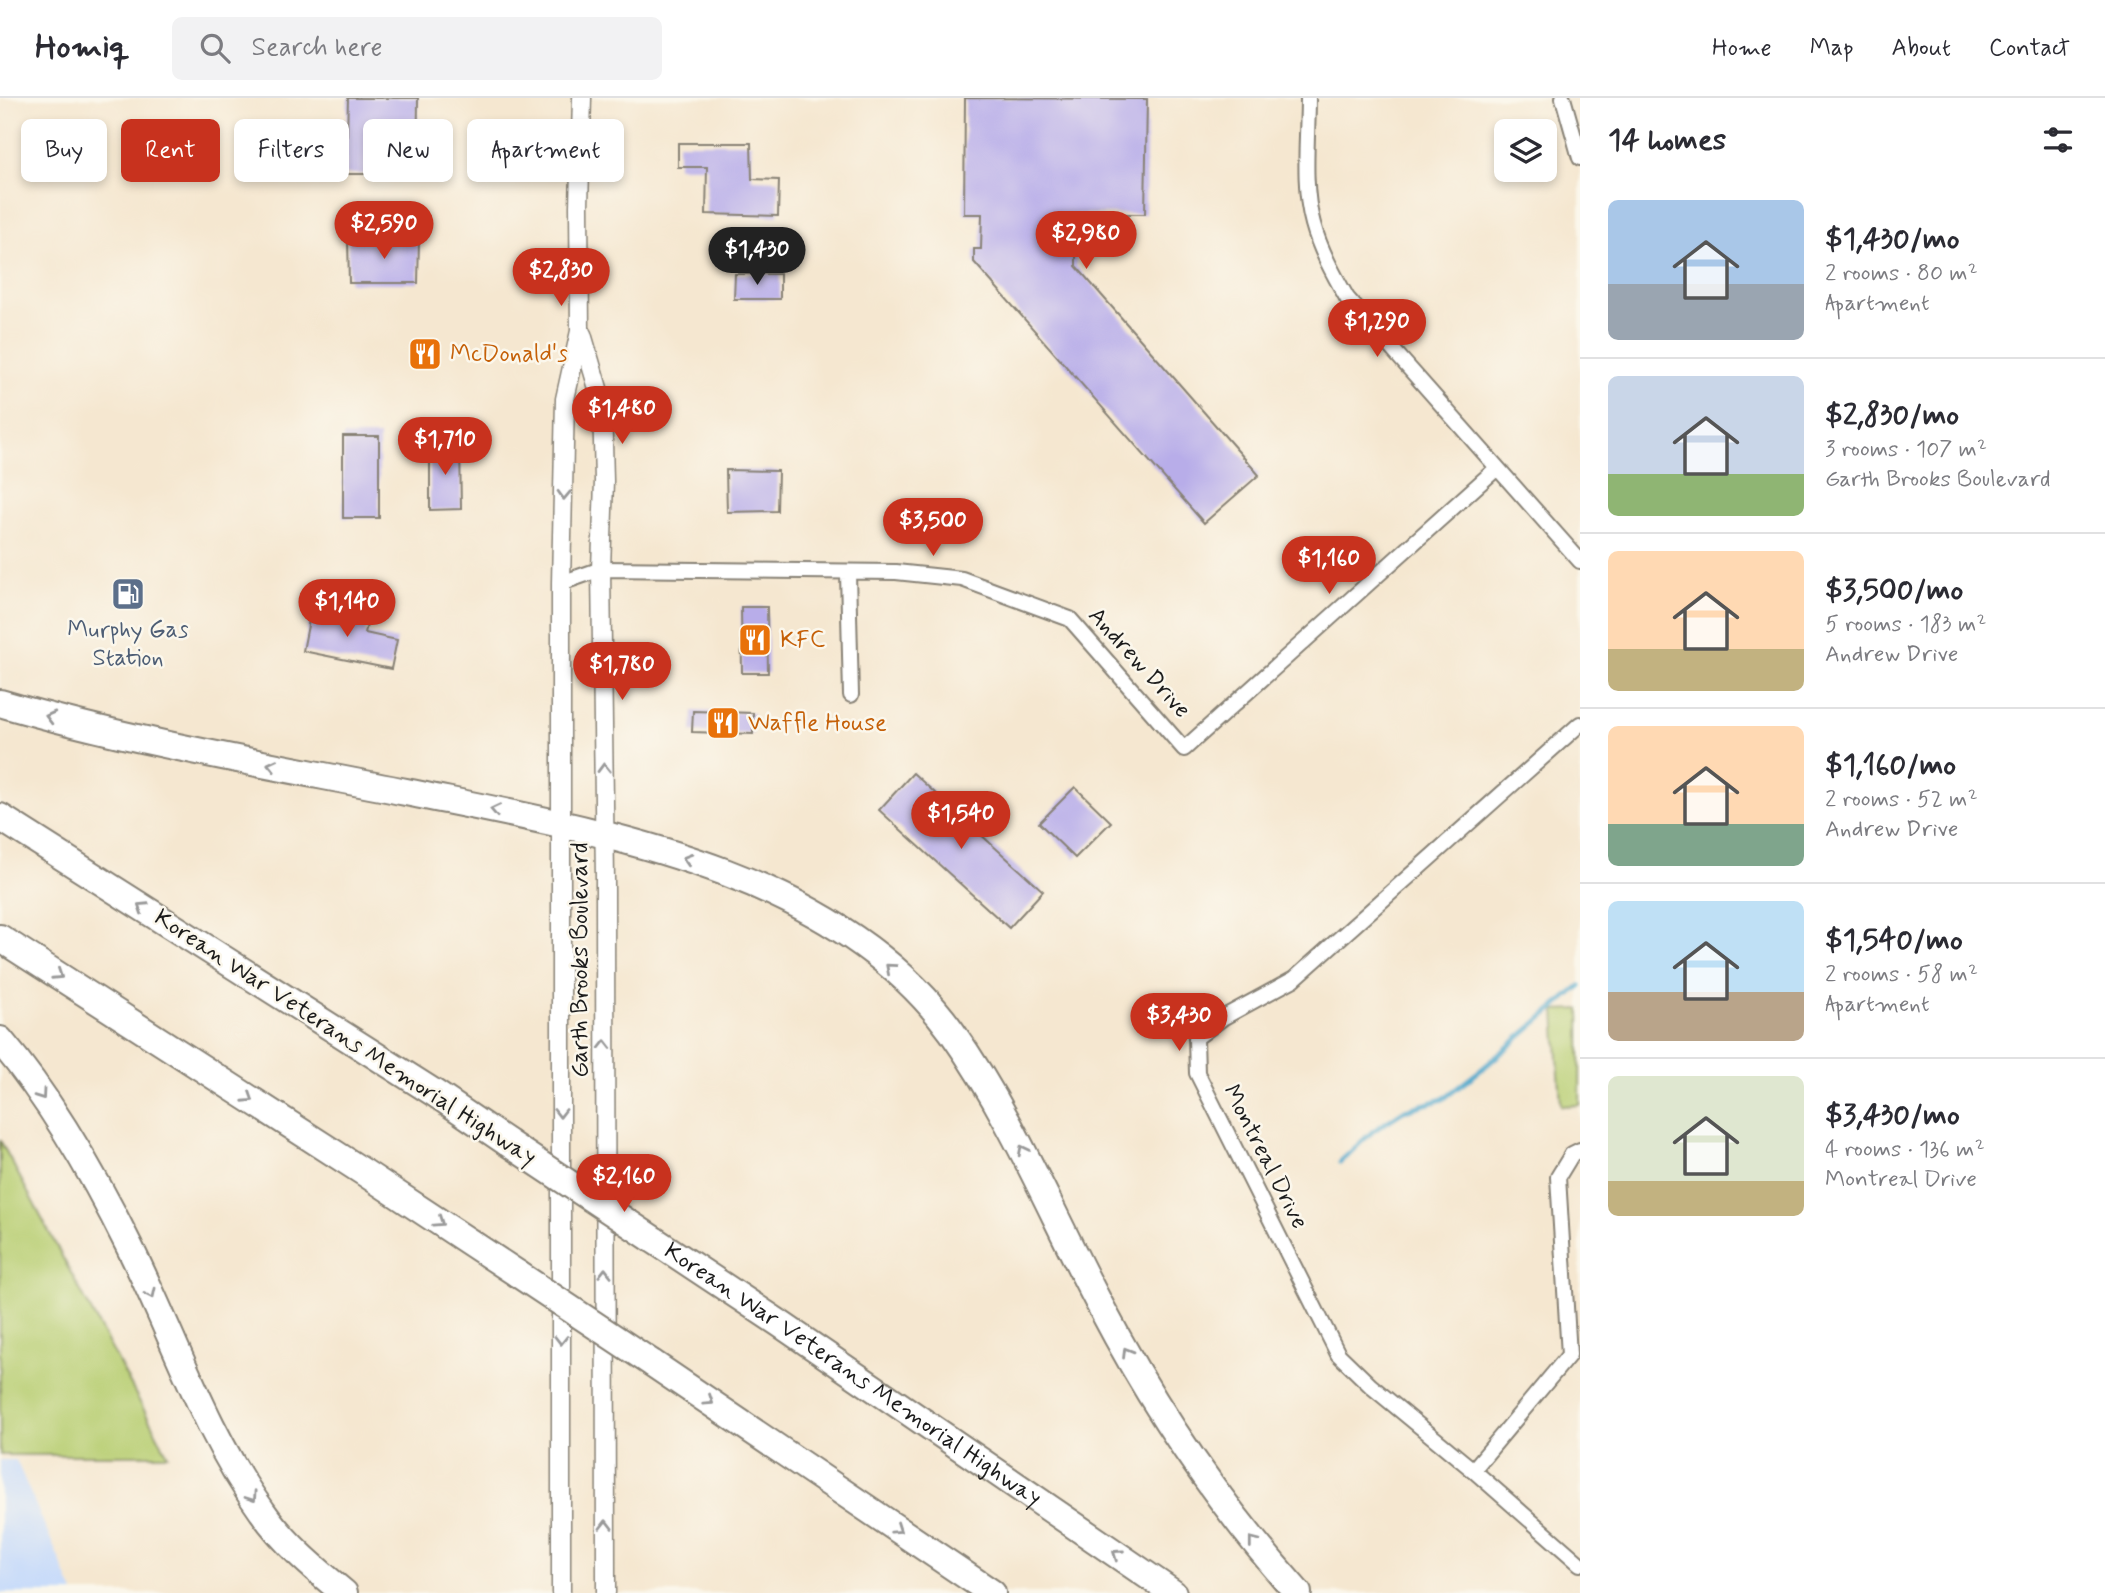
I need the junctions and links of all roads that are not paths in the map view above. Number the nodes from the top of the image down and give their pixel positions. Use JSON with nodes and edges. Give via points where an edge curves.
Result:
{"nodes":[{"id":1,"x":582,"y":98,"type":"edge"},
{"id":2,"x":1308,"y":98,"type":"edge"},
{"id":3,"x":1563,"y":98,"type":"edge"},
{"id":4,"x":1580,"y":158,"type":"edge"},
{"id":5,"x":580,"y":331,"type":"junction"},
{"id":6,"x":1497,"y":468,"type":"junction"},
{"id":7,"x":1580,"y":561,"type":"edge"},
{"id":8,"x":601,"y":569,"type":"junction"},
{"id":9,"x":848,"y":573,"type":"junction"},
{"id":10,"x":561,"y":583,"type":"junction"},
{"id":11,"x":851,"y":695,"type":"dead end"},
{"id":12,"x":0,"y":703,"type":"edge"},
{"id":13,"x":1580,"y":724,"type":"edge"},
{"id":14,"x":0,"y":817,"type":"edge"},
{"id":15,"x":562,"y":824,"type":"junction"},
{"id":16,"x":604,"y":836,"type":"junction"},
{"id":17,"x":0,"y":938,"type":"edge"},
{"id":18,"x":0,"y":1041,"type":"edge"},
{"id":19,"x":1580,"y":1150,"type":"edge"},
{"id":20,"x":1575,"y":1355,"type":"edge"},
{"id":21,"x":1474,"y":1470,"type":"junction"},
{"id":22,"x":1580,"y":1564,"type":"edge"},
{"id":23,"x":344,"y":1593,"type":"edge"},
{"id":24,"x":561,"y":1593,"type":"edge"},
{"id":25,"x":606,"y":1593,"type":"edge"},
{"id":26,"x":992,"y":1593,"type":"edge"},
{"id":27,"x":1173,"y":1593,"type":"edge"},
{"id":28,"x":1298,"y":1593,"type":"edge"}],
"edges":[{"from":1,"to":5,"type":"street","name":"Garth Brooks Boulevard"},
{"from":2,"to":6,"type":"street","via":[[1307,183],[1312,223],[1327,260],[1347,298]]},
{"from":3,"to":4,"type":"street"},
{"from":5,"to":8,"type":"street","name":"Garth Brooks Boulevard","via":[[602,402]]},
{"from":5,"to":10,"type":"street","name":"Garth Brooks Boulevard","one_way":true,"via":[[565,400]]},
{"from":6,"to":7,"type":"street"},
{"from":6,"to":9,"type":"street","name":"Andrew Drive","via":[[1184,749],[1070,619],[962,579],[896,572]]},
{"from":8,"to":9,"type":"street","name":"Andrew Drive"},
{"from":8,"to":10,"type":"street","name":"Andrew Drive"},
{"from":16,"to":8,"type":"street","name":"Garth Brooks Boulevard","one_way":true},
{"from":9,"to":11,"type":"street"},
{"from":10,"to":15,"type":"street","name":"Garth Brooks Boulevard"},
{"from":15,"to":12,"type":"highway","one_way":true,"via":[[135,737]]},
{"from":13,"to":21,"type":"street","name":"Montreal Drive","via":[[1294,979],[1224,1017],[1196,1038],[1197,1073],[1338,1354]]},
{"from":27,"to":14,"type":"highway","name":"Korean War Veterans Memorial Highway","one_way":true,"bridge":true,"via":[[413,1080]]},
{"from":15,"to":16,"type":"highway"},
{"from":15,"to":24,"type":"street","name":"Garth Brooks Boulevard","one_way":true},
{"from":25,"to":16,"type":"street","name":"Garth Brooks Boulevard","one_way":true},
{"from":28,"to":16,"type":"highway","one_way":true,"via":[[1216,1494],[1164,1414],[1102,1309],[985,1081],[949,1028],[911,986],[862,943],[751,881]]},
{"from":17,"to":26,"type":"highway","one_way":true,"bridge":true,"via":[[365,1173]]},
{"from":18,"to":23,"type":"highway","one_way":true,"via":[[85,1164],[129,1245],[237,1474],[284,1538]]},
{"from":19,"to":20,"type":"street","via":[[1572,1154],[1558,1177]]},
{"from":20,"to":21,"type":"street"},
{"from":21,"to":22,"type":"street"}]}
